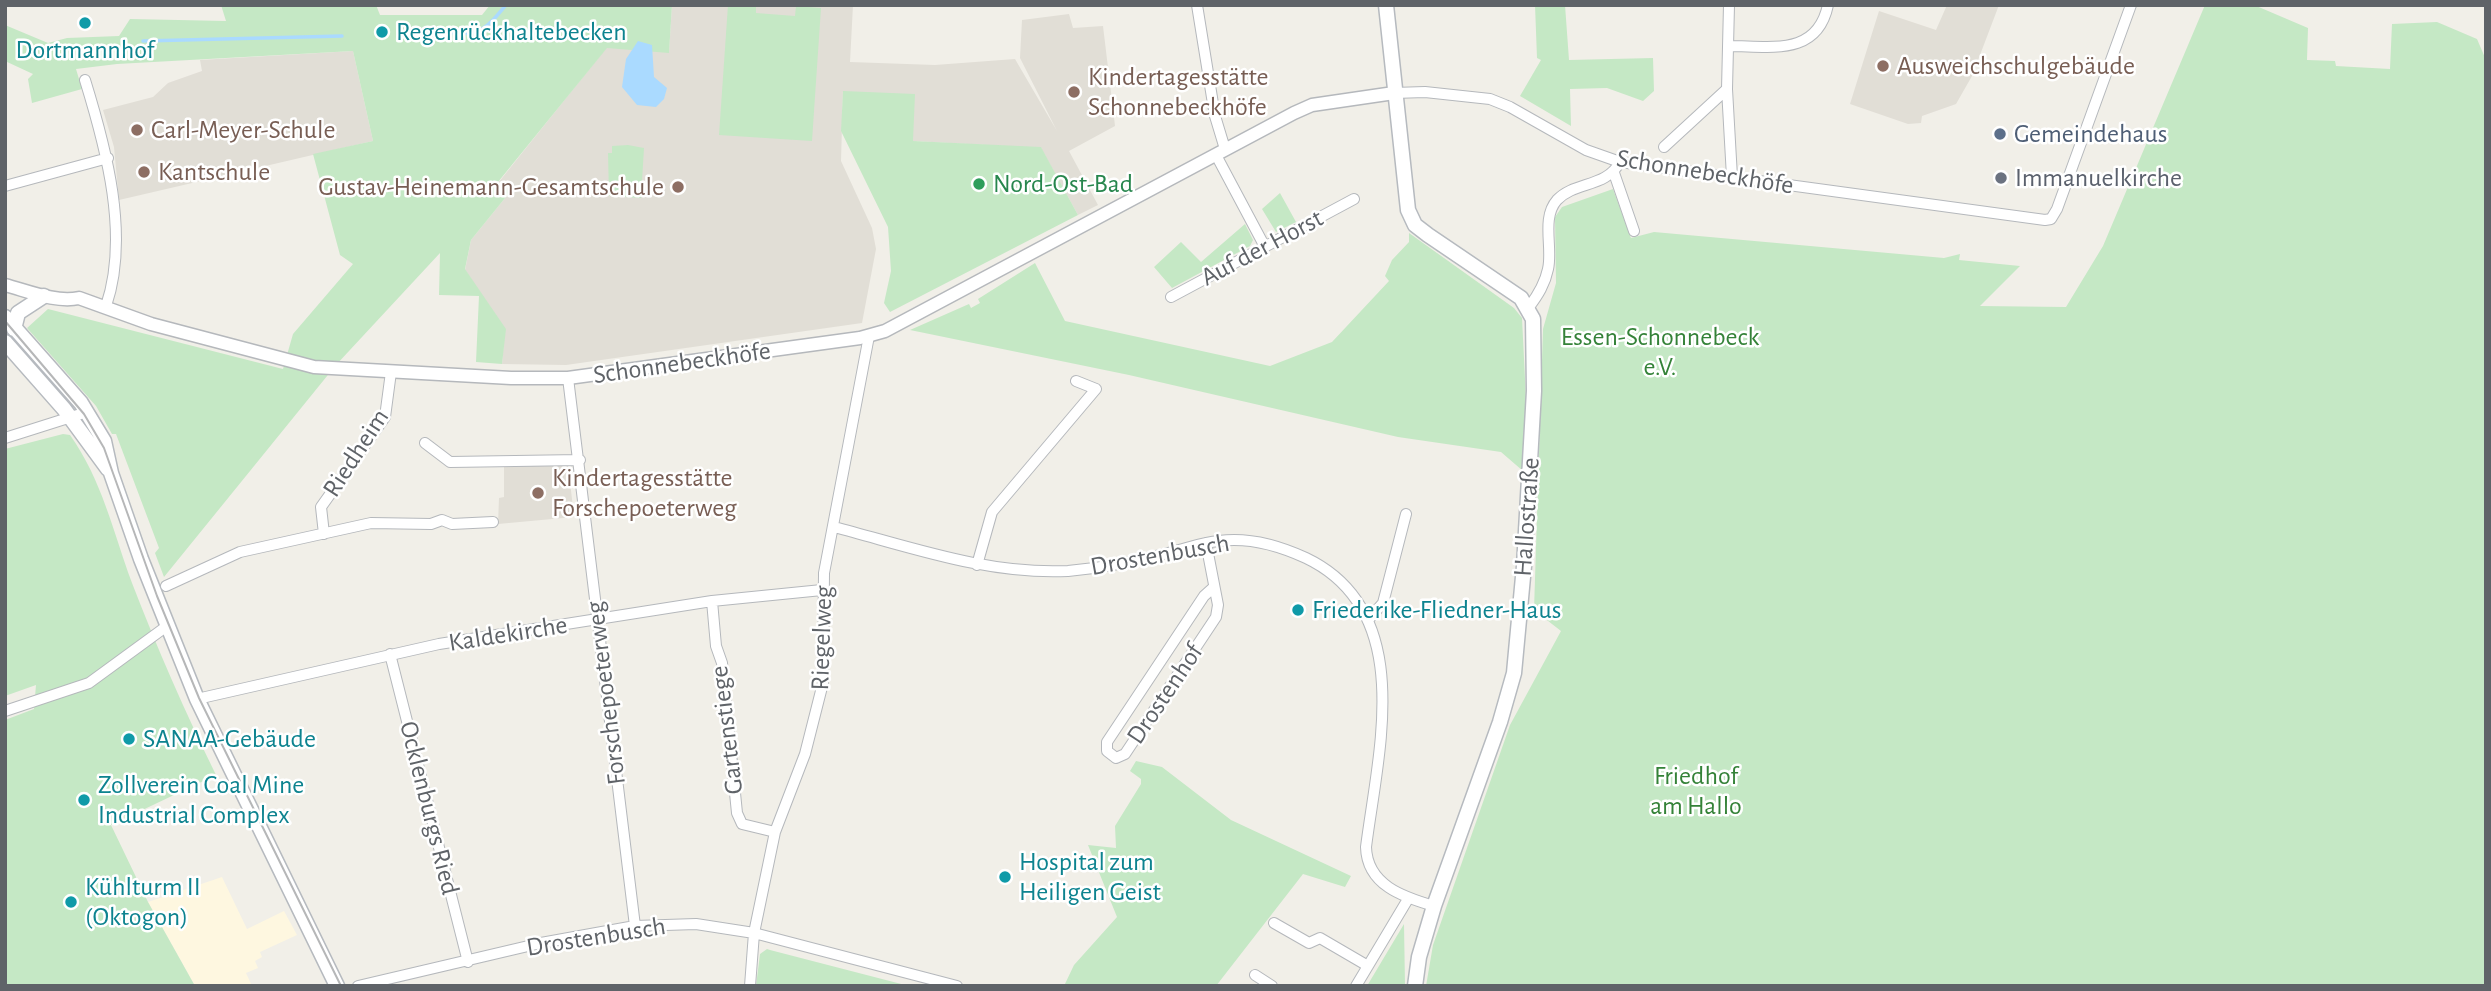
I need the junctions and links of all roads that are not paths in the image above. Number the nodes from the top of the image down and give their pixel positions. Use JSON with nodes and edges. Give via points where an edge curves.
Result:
{"nodes":[{"id":1,"x":1197,"y":5,"type":"edge"},
{"id":2,"x":1386,"y":5,"type":"edge"},
{"id":3,"x":1730,"y":5,"type":"edge"},
{"id":4,"x":1828,"y":5,"type":"edge"},
{"id":5,"x":2119,"y":5,"type":"edge"},
{"id":6,"x":2131,"y":7,"type":"edge"},
{"id":7,"x":1729,"y":46,"type":"junction"},
{"id":8,"x":85,"y":80,"type":"dead end"},
{"id":9,"x":1727,"y":89,"type":"junction"},
{"id":10,"x":1394,"y":93,"type":"junction"},
{"id":11,"x":1664,"y":148,"type":"dead end"},
{"id":12,"x":1221,"y":152,"type":"junction"},
{"id":13,"x":107,"y":158,"type":"junction"},
{"id":14,"x":1620,"y":162,"type":"junction"},
{"id":15,"x":1614,"y":173,"type":"junction"},
{"id":16,"x":1732,"y":177,"type":"junction"},
{"id":17,"x":5,"y":186,"type":"edge"},
{"id":18,"x":1354,"y":200,"type":"dead end"},
{"id":19,"x":1633,"y":232,"type":"dead end"},
{"id":20,"x":1265,"y":247,"type":"junction"},
{"id":21,"x":5,"y":285,"type":"edge"},
{"id":22,"x":44,"y":296,"type":"junction"},
{"id":23,"x":1171,"y":297,"type":"dead end"},
{"id":24,"x":1529,"y":307,"type":"junction"},
{"id":25,"x":108,"y":309,"type":"junction"},
{"id":26,"x":10,"y":323,"type":"edge"},
{"id":27,"x":869,"y":336,"type":"junction"},
{"id":28,"x":5,"y":342,"type":"edge"},
{"id":29,"x":391,"y":372,"type":"junction"},
{"id":30,"x":568,"y":378,"type":"junction"},
{"id":31,"x":1076,"y":381,"type":"dead end"},
{"id":32,"x":87,"y":412,"type":"junction"},
{"id":33,"x":71,"y":418,"type":"junction"},
{"id":34,"x":5,"y":438,"type":"edge"},
{"id":35,"x":425,"y":443,"type":"dead end"},
{"id":36,"x":580,"y":460,"type":"junction"},
{"id":37,"x":111,"y":472,"type":"junction"},
{"id":38,"x":1406,"y":514,"type":"dead end"},
{"id":39,"x":494,"y":522,"type":"dead end"},
{"id":40,"x":834,"y":527,"type":"junction"},
{"id":41,"x":324,"y":534,"type":"junction"},
{"id":42,"x":1206,"y":543,"type":"junction"},
{"id":43,"x":977,"y":565,"type":"junction"},
{"id":44,"x":166,"y":586,"type":"dead end"},
{"id":45,"x":1214,"y":587,"type":"junction"},
{"id":46,"x":822,"y":590,"type":"junction"},
{"id":47,"x":712,"y":601,"type":"junction"},
{"id":48,"x":1369,"y":619,"type":"junction"},
{"id":49,"x":597,"y":620,"type":"junction"},
{"id":50,"x":167,"y":626,"type":"junction"},
{"id":51,"x":390,"y":654,"type":"junction"},
{"id":52,"x":197,"y":699,"type":"junction"},
{"id":53,"x":5,"y":711,"type":"edge"},
{"id":54,"x":775,"y":832,"type":"junction"},
{"id":55,"x":1408,"y":899,"type":"junction"},
{"id":56,"x":1434,"y":906,"type":"junction"},
{"id":57,"x":1274,"y":923,"type":"dead end"},
{"id":58,"x":635,"y":926,"type":"junction"},
{"id":59,"x":754,"y":933,"type":"junction"},
{"id":60,"x":468,"y":962,"type":"junction"},
{"id":61,"x":1368,"y":966,"type":"junction"},
{"id":62,"x":1255,"y":975,"type":"dead end"},
{"id":63,"x":337,"y":986,"type":"edge"},
{"id":64,"x":358,"y":986,"type":"edge"},
{"id":65,"x":750,"y":986,"type":"edge"},
{"id":66,"x":957,"y":986,"type":"edge"},
{"id":67,"x":1272,"y":986,"type":"edge"},
{"id":68,"x":1356,"y":986,"type":"edge"},
{"id":69,"x":1415,"y":986,"type":"edge"}],
"edges":[{"from":1,"to":12,"type":"street"},
{"from":2,"to":10,"type":"main road"},
{"from":3,"to":7,"type":"street"},
{"from":4,"to":7,"type":"street","via":[[1820,28],[1802,42],[1780,47]]},
{"from":5,"to":6,"type":"street"},
{"from":6,"to":16,"type":"street","name":"Schonnebeckhöfe","via":[[2051,219],[2000,216]]},
{"from":7,"to":9,"type":"street"},
{"from":8,"to":13,"type":"street"},
{"from":9,"to":11,"type":"street"},
{"from":9,"to":16,"type":"street"},
{"from":10,"to":12,"type":"street","name":"Schonnebeckhöfe","via":[[1312,105]]},
{"from":10,"to":14,"type":"street","name":"Schonnebeckhöfe","via":[[1490,99],[1586,150]]},
{"from":10,"to":24,"type":"main road","via":[[1408,210],[1415,225]]},
{"from":12,"to":20,"type":"street"},
{"from":12,"to":27,"type":"street","name":"Schonnebeckhöfe","via":[[898,325]]},
{"from":13,"to":17,"type":"street"},
{"from":13,"to":25,"type":"street","via":[[117,265]]},
{"from":14,"to":15,"type":"street"},
{"from":14,"to":16,"type":"street","name":"Schonnebeckhöfe"},
{"from":15,"to":19,"type":"street"},
{"from":15,"to":24,"type":"street","via":[[1556,201],[1549,218],[1549,266],[1543,288]]},
{"from":18,"to":20,"type":"street","name":"Auf der Horst"},
{"from":20,"to":23,"type":"street","name":"Auf der Horst"},
{"from":21,"to":22,"type":"street","name":"Schonnebeckhöfe"},
{"from":22,"to":25,"type":"street","name":"Schonnebeckhöfe","via":[[103,313]]},
{"from":22,"to":26,"type":"main road"},
{"from":24,"to":56,"type":"main road","name":"Hallostraße","via":[[1534,332],[1533,436],[1514,673]]},
{"from":25,"to":29,"type":"street","name":"Schonnebeckhöfe","via":[[307,365]]},
{"from":26,"to":32,"type":"main road"},
{"from":27,"to":30,"type":"street","name":"Schonnebeckhöfe"},
{"from":27,"to":40,"type":"street","name":"Riegelweg"},
{"from":28,"to":33,"type":"main road"},
{"from":29,"to":30,"type":"street","name":"Schonnebeckhöfe"},
{"from":29,"to":41,"type":"street","name":"Riedheim","via":[[385,417],[321,507]]},
{"from":30,"to":36,"type":"street","name":"Forschepoeterweg"},
{"from":31,"to":43,"type":"street","via":[[1096,389],[992,512]]},
{"from":32,"to":33,"type":"street"},
{"from":32,"to":37,"type":"main road","via":[[104,441]]},
{"from":33,"to":34,"type":"street"},
{"from":33,"to":37,"type":"main road"},
{"from":35,"to":36,"type":"street","via":[[450,462]]},
{"from":36,"to":49,"type":"street","name":"Forschepoeterweg"},
{"from":37,"to":50,"type":"main road"},
{"from":38,"to":48,"type":"street","via":[[1382,603]]},
{"from":39,"to":41,"type":"street","name":"Riedheim","via":[[371,523]]},
{"from":40,"to":43,"type":"street","name":"Drostenbusch"},
{"from":40,"to":46,"type":"street","name":"Riegelweg"},
{"from":41,"to":44,"type":"street","name":"Riedheim","via":[[240,552]]},
{"from":42,"to":43,"type":"street","name":"Drostenbusch","via":[[1118,565],[1069,570]]},
{"from":42,"to":45,"type":"street","name":"Drostenhof"},
{"from":42,"to":48,"type":"street","name":"Drostenbusch","via":[[1239,540],[1264,544],[1321,565]]},
{"from":45,"to":45,"type":"street","name":"Drostenhof","via":[[1107,742],[1107,751],[1116,758],[1125,754],[1216,617]]},
{"from":46,"to":47,"type":"street","name":"Kaldekirche"},
{"from":46,"to":54,"type":"street","name":"Riegelweg","via":[[823,683],[816,719]]},
{"from":47,"to":49,"type":"street","name":"Kaldekirche"},
{"from":47,"to":54,"type":"street","name":"Gartenstiege","via":[[737,813],[742,824]]},
{"from":48,"to":55,"type":"street","name":"Drostenbusch","via":[[1383,696],[1367,864],[1378,879]]},
{"from":49,"to":51,"type":"street","name":"Kaldekirche"},
{"from":49,"to":58,"type":"street","name":"Forschepoeterweg"},
{"from":50,"to":52,"type":"main road"},
{"from":50,"to":53,"type":"street","via":[[89,683]]},
{"from":51,"to":52,"type":"street","name":"Kaldekirche"},
{"from":51,"to":60,"type":"street","name":"Ocklenburgs Ried"},
{"from":52,"to":63,"type":"main road"},
{"from":54,"to":59,"type":"street","name":"Riegelweg"},
{"from":55,"to":56,"type":"street","name":"Drostenbusch"},
{"from":55,"to":61,"type":"street"},
{"from":56,"to":69,"type":"main road","name":"Hallostraße"},
{"from":57,"to":61,"type":"street","via":[[1310,943],[1320,938]]},
{"from":58,"to":59,"type":"street","name":"Drostenbusch","via":[[696,924]]},
{"from":58,"to":60,"type":"street","name":"Drostenbusch"},
{"from":59,"to":65,"type":"street","name":"Riegelweg"},
{"from":59,"to":66,"type":"street","name":"Drostenbusch"},
{"from":60,"to":64,"type":"street","name":"Drostenbusch"},
{"from":61,"to":68,"type":"street"},
{"from":62,"to":67,"type":"street"}]}
